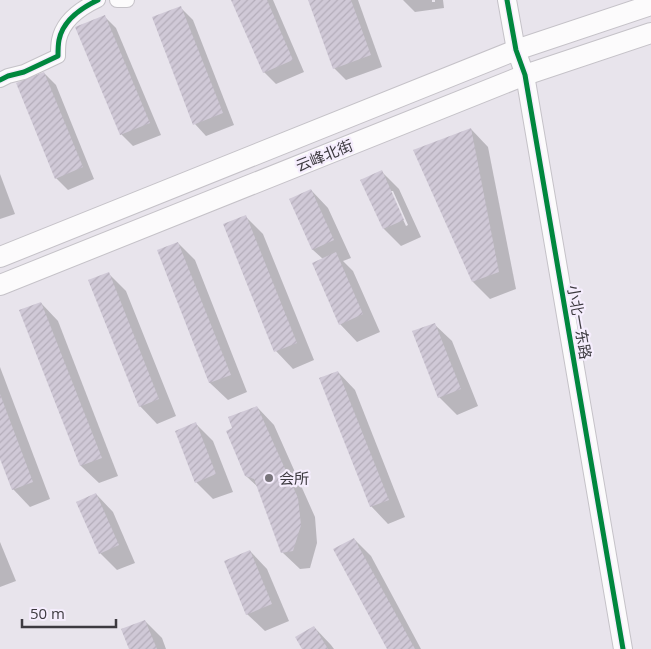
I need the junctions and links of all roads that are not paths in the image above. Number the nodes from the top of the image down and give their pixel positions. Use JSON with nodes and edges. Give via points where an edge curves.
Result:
{"nodes":[{"id":1,"x":98,"y":0,"type":"edge"},
{"id":2,"x":117,"y":0,"type":"edge"},
{"id":3,"x":127,"y":0,"type":"edge"},
{"id":4,"x":507,"y":0,"type":"edge"},
{"id":5,"x":651,"y":5,"type":"edge"},
{"id":6,"x":651,"y":33,"type":"edge"},
{"id":7,"x":516,"y":50,"type":"junction"},
{"id":8,"x":525,"y":75,"type":"junction"},
{"id":9,"x":0,"y":80,"type":"edge"},
{"id":10,"x":0,"y":257,"type":"edge"},
{"id":11,"x":0,"y":285,"type":"edge"},
{"id":12,"x":623,"y":649,"type":"edge"}],
"edges":[{"from":1,"to":9,"type":"street","via":[[68,20],[59,39],[58,56]]},
{"from":2,"to":3,"type":"street"},
{"from":4,"to":7,"type":"street","name":"小北一东路"},
{"from":5,"to":7,"type":"main road","name":"云峰北街"},
{"from":6,"to":8,"type":"main road","name":"云峰北街"},
{"from":7,"to":8,"type":"street","name":"小北一东路"},
{"from":7,"to":10,"type":"main road","name":"云峰北街"},
{"from":8,"to":11,"type":"main road","name":"云峰北街"},
{"from":8,"to":12,"type":"street","name":"小北一东路"}]}
